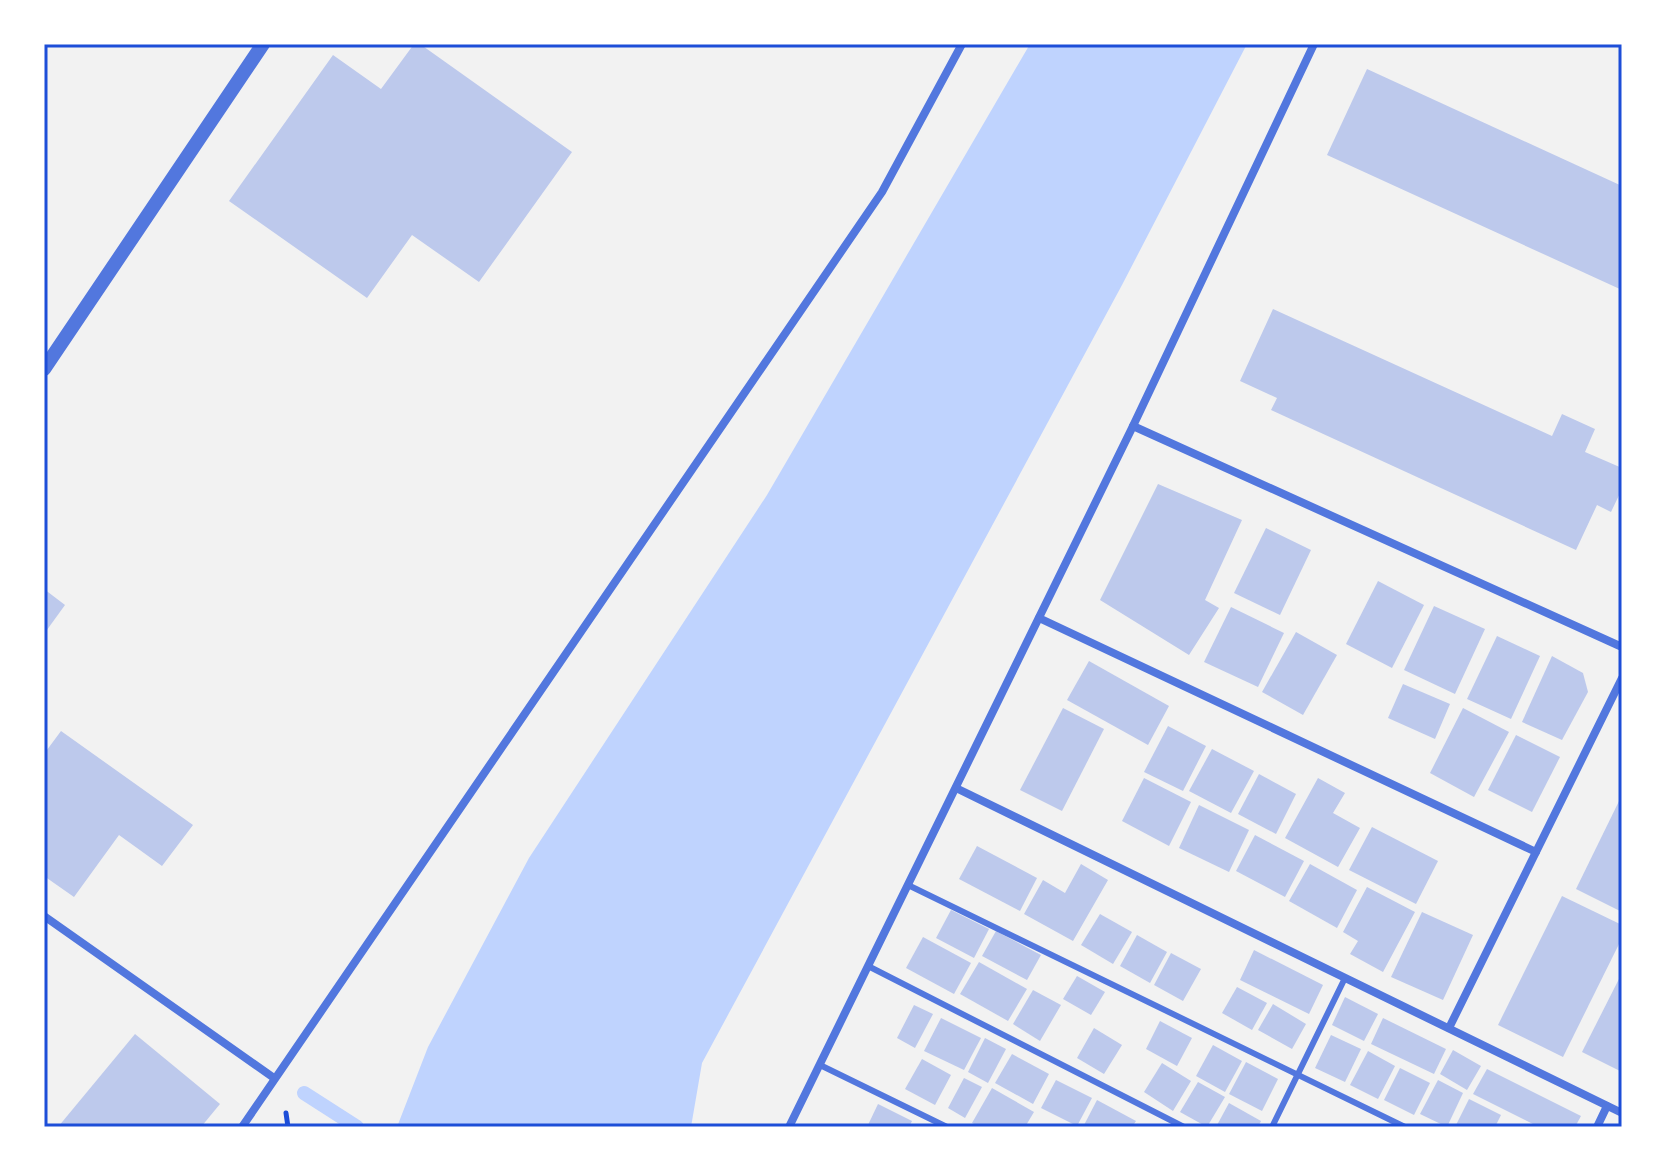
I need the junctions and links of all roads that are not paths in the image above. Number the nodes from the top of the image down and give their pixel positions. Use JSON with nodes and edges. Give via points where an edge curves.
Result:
{"nodes":[{"id":1,"x":263,"y":44,"type":"edge"},
{"id":2,"x":962,"y":44,"type":"edge"},
{"id":3,"x":1314,"y":44,"type":"edge"},
{"id":4,"x":44,"y":369,"type":"edge"},
{"id":5,"x":1133,"y":426,"type":"junction"},
{"id":6,"x":1039,"y":618,"type":"junction"},
{"id":7,"x":1622,"y":635,"type":"edge"},
{"id":8,"x":1620,"y":646,"type":"edge"},
{"id":9,"x":1622,"y":678,"type":"edge"},
{"id":10,"x":956,"y":788,"type":"junction"},
{"id":11,"x":1536,"y":852,"type":"junction"},
{"id":12,"x":908,"y":885,"type":"junction"},
{"id":13,"x":44,"y":916,"type":"edge"},
{"id":14,"x":868,"y":966,"type":"junction"},
{"id":15,"x":1345,"y":978,"type":"junction"},
{"id":16,"x":1449,"y":1028,"type":"junction"},
{"id":17,"x":820,"y":1065,"type":"junction"},
{"id":18,"x":1298,"y":1073,"type":"junction"},
{"id":19,"x":274,"y":1078,"type":"junction"},
{"id":20,"x":1607,"y":1106,"type":"junction"},
{"id":21,"x":1622,"y":1113,"type":"edge"},
{"id":22,"x":242,"y":1127,"type":"edge"},
{"id":23,"x":789,"y":1127,"type":"edge"},
{"id":24,"x":947,"y":1127,"type":"edge"},
{"id":25,"x":1184,"y":1127,"type":"edge"},
{"id":26,"x":1272,"y":1127,"type":"edge"},
{"id":27,"x":1405,"y":1127,"type":"edge"},
{"id":28,"x":1597,"y":1127,"type":"edge"}],
"edges":[{"from":1,"to":4,"type":"street"},
{"from":2,"to":19,"type":"street","via":[[882,192]]},
{"from":3,"to":5,"type":"street"},
{"from":5,"to":6,"type":"street"},
{"from":5,"to":8,"type":"street"},
{"from":6,"to":10,"type":"street"},
{"from":6,"to":11,"type":"street"},
{"from":7,"to":8,"type":"street"},
{"from":9,"to":11,"type":"street"},
{"from":10,"to":12,"type":"street"},
{"from":10,"to":15,"type":"street"},
{"from":11,"to":16,"type":"street"},
{"from":12,"to":14,"type":"street"},
{"from":12,"to":18,"type":"lane"},
{"from":13,"to":19,"type":"street"},
{"from":14,"to":17,"type":"street"},
{"from":14,"to":25,"type":"lane"},
{"from":15,"to":16,"type":"street"},
{"from":15,"to":18,"type":"lane"},
{"from":16,"to":20,"type":"street"},
{"from":17,"to":23,"type":"street"},
{"from":17,"to":24,"type":"lane"},
{"from":18,"to":26,"type":"lane"},
{"from":18,"to":27,"type":"lane"},
{"from":19,"to":22,"type":"street"},
{"from":20,"to":21,"type":"street"},
{"from":20,"to":28,"type":"street"}]}
